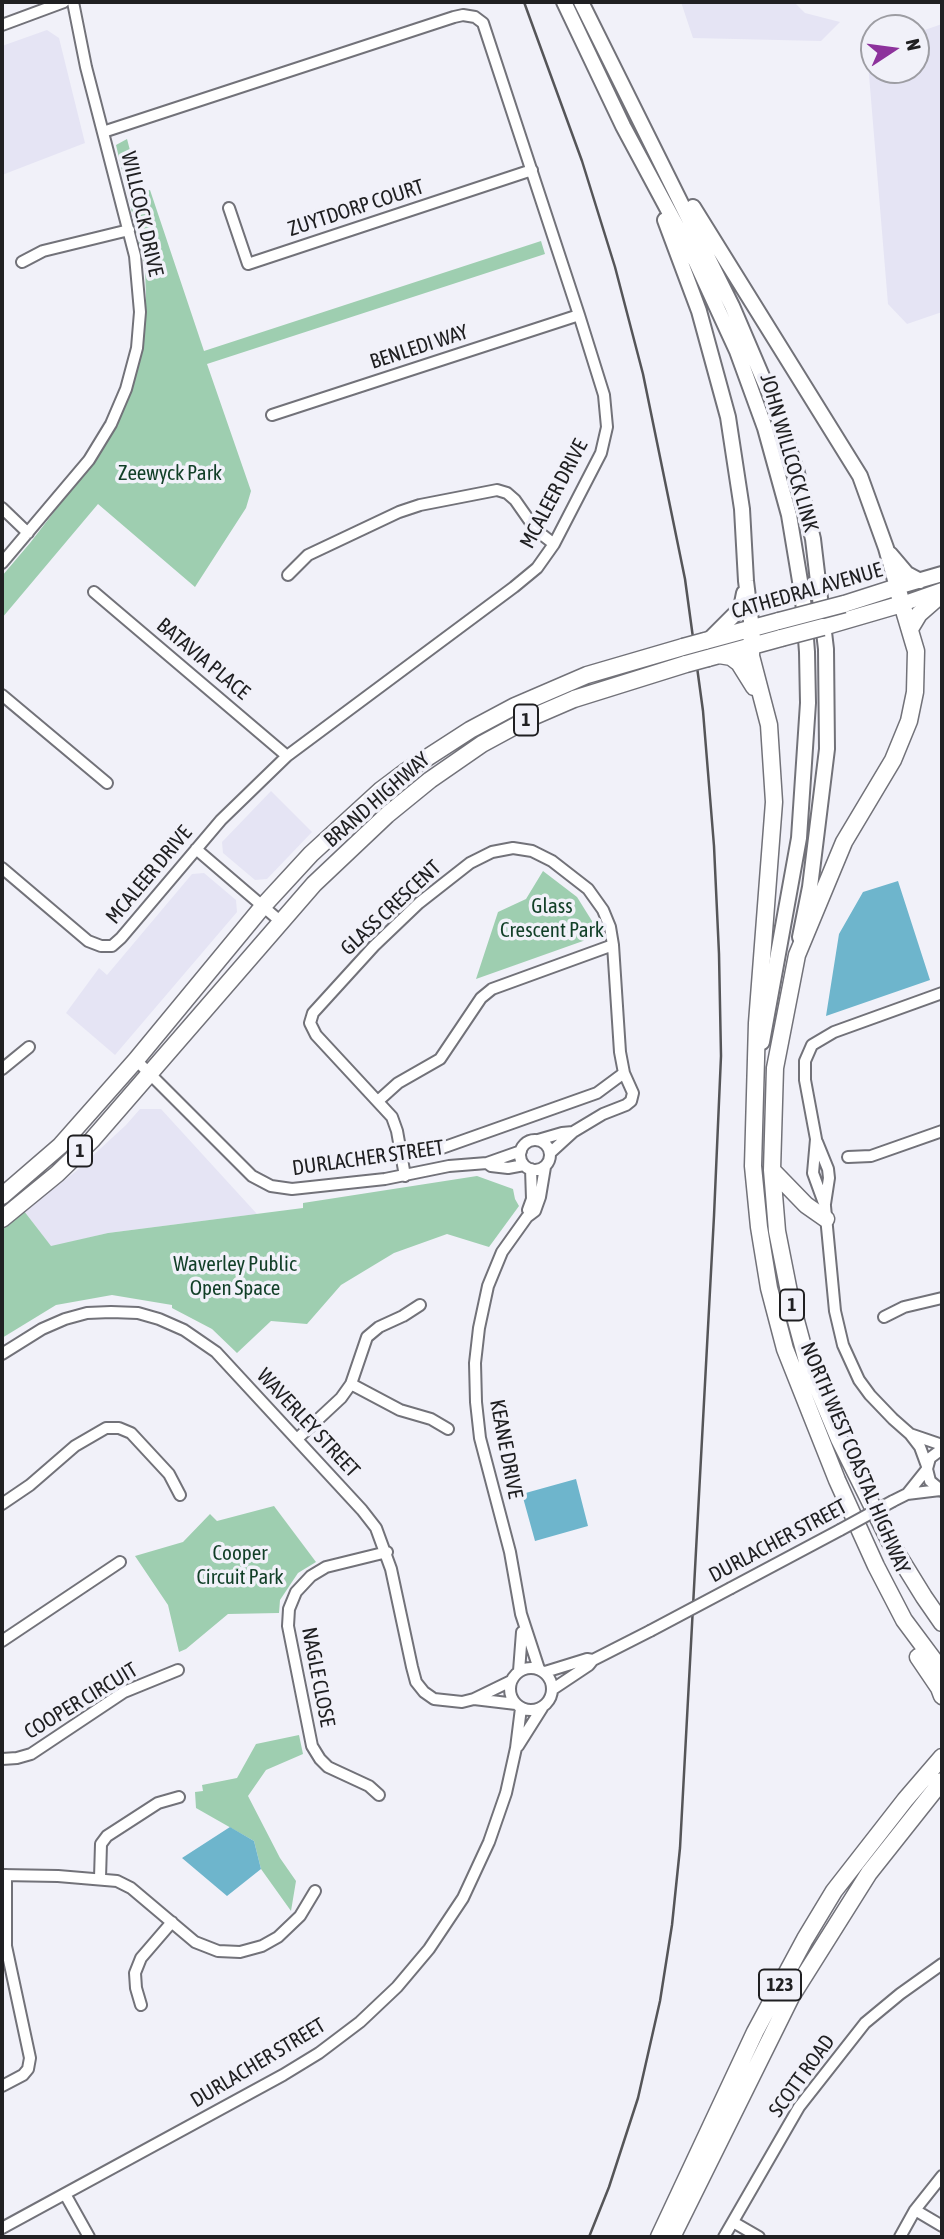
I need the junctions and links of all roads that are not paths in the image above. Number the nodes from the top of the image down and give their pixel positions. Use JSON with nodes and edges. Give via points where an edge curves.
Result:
{"nodes":[{"id":1,"x":64,"y":2,"type":"edge"},
{"id":2,"x":73,"y":2,"type":"edge"},
{"id":3,"x":564,"y":2,"type":"edge"},
{"id":4,"x":581,"y":2,"type":"edge"},
{"id":5,"x":2,"y":25,"type":"edge"},
{"id":6,"x":619,"y":78,"type":"junction"},
{"id":7,"x":623,"y":126,"type":"junction"},
{"id":8,"x":103,"y":132,"type":"junction"},
{"id":9,"x":532,"y":170,"type":"junction"},
{"id":10,"x":229,"y":208,"type":"dead end"},
{"id":11,"x":129,"y":230,"type":"junction"},
{"id":12,"x":22,"y":262,"type":"dead end"},
{"id":13,"x":579,"y":315,"type":"junction"},
{"id":14,"x":272,"y":415,"type":"dead end"},
{"id":15,"x":2,"y":508,"type":"edge"},
{"id":16,"x":27,"y":533,"type":"junction"},
{"id":17,"x":554,"y":544,"type":"junction"},
{"id":18,"x":886,"y":548,"type":"junction"},
{"id":19,"x":2,"y":563,"type":"edge"},
{"id":20,"x":942,"y":574,"type":"edge"},
{"id":21,"x":288,"y":575,"type":"dead end"},
{"id":22,"x":920,"y":580,"type":"junction"},
{"id":23,"x":746,"y":581,"type":"junction"},
{"id":24,"x":897,"y":587,"type":"junction"},
{"id":25,"x":94,"y":592,"type":"dead end"},
{"id":26,"x":942,"y":592,"type":"edge"},
{"id":27,"x":902,"y":604,"type":"junction"},
{"id":28,"x":752,"y":629,"type":"junction"},
{"id":29,"x":910,"y":629,"type":"junction"},
{"id":30,"x":707,"y":641,"type":"junction"},
{"id":31,"x":683,"y":647,"type":"joint"},
{"id":32,"x":750,"y":647,"type":"junction"},
{"id":33,"x":713,"y":657,"type":"junction"},
{"id":34,"x":2,"y":695,"type":"edge"},
{"id":35,"x":760,"y":697,"type":"junction"},
{"id":36,"x":287,"y":756,"type":"junction"},
{"id":37,"x":107,"y":783,"type":"dead end"},
{"id":38,"x":196,"y":849,"type":"junction"},
{"id":39,"x":2,"y":868,"type":"edge"},
{"id":40,"x":264,"y":905,"type":"junction"},
{"id":41,"x":281,"y":921,"type":"junction"},
{"id":42,"x":613,"y":945,"type":"junction"},
{"id":43,"x":797,"y":955,"type":"junction"},
{"id":44,"x":942,"y":993,"type":"edge"},
{"id":45,"x":29,"y":1047,"type":"dead end"},
{"id":46,"x":136,"y":1060,"type":"junction"},
{"id":47,"x":2,"y":1069,"type":"edge"},
{"id":48,"x":150,"y":1073,"type":"junction"},
{"id":49,"x":624,"y":1073,"type":"junction"},
{"id":50,"x":756,"y":1079,"type":"junction"},
{"id":51,"x":378,"y":1101,"type":"junction"},
{"id":52,"x":942,"y":1131,"type":"edge"},
{"id":53,"x":573,"y":1132,"type":"junction"},
{"id":54,"x":538,"y":1140,"type":"junction"},
{"id":55,"x":401,"y":1149,"type":"junction"},
{"id":56,"x":521,"y":1151,"type":"junction"},
{"id":57,"x":550,"y":1153,"type":"junction"},
{"id":58,"x":848,"y":1157,"type":"dead end"},
{"id":59,"x":487,"y":1163,"type":"junction"},
{"id":60,"x":527,"y":1167,"type":"junction"},
{"id":61,"x":545,"y":1167,"type":"junction"},
{"id":62,"x":772,"y":1170,"type":"junction"},
{"id":63,"x":405,"y":1176,"type":"junction"},
{"id":64,"x":2,"y":1196,"type":"edge"},
{"id":65,"x":825,"y":1213,"type":"junction"},
{"id":66,"x":527,"y":1217,"type":"junction"},
{"id":67,"x":2,"y":1219,"type":"edge"},
{"id":68,"x":942,"y":1298,"type":"edge"},
{"id":69,"x":420,"y":1305,"type":"dead end"},
{"id":70,"x":884,"y":1317,"type":"dead end"},
{"id":71,"x":2,"y":1354,"type":"edge"},
{"id":72,"x":351,"y":1384,"type":"junction"},
{"id":73,"x":448,"y":1429,"type":"dead end"},
{"id":74,"x":910,"y":1434,"type":"junction"},
{"id":75,"x":297,"y":1439,"type":"junction"},
{"id":76,"x":942,"y":1447,"type":"edge"},
{"id":77,"x":927,"y":1468,"type":"junction"},
{"id":78,"x":941,"y":1490,"type":"edge"},
{"id":79,"x":907,"y":1494,"type":"junction"},
{"id":80,"x":180,"y":1495,"type":"dead end"},
{"id":81,"x":2,"y":1503,"type":"edge"},
{"id":82,"x":387,"y":1552,"type":"junction"},
{"id":83,"x":120,"y":1562,"type":"dead end"},
{"id":84,"x":521,"y":1614,"type":"junction"},
{"id":85,"x":904,"y":1620,"type":"junction"},
{"id":86,"x":942,"y":1623,"type":"edge"},
{"id":87,"x":2,"y":1641,"type":"edge"},
{"id":88,"x":593,"y":1660,"type":"junction"},
{"id":89,"x":178,"y":1670,"type":"dead end"},
{"id":90,"x":519,"y":1671,"type":"junction"},
{"id":91,"x":542,"y":1671,"type":"junction"},
{"id":92,"x":942,"y":1671,"type":"edge"},
{"id":93,"x":511,"y":1681,"type":"junction"},
{"id":94,"x":553,"y":1689,"type":"junction"},
{"id":95,"x":942,"y":1696,"type":"edge"},
{"id":96,"x":474,"y":1699,"type":"junction"},
{"id":97,"x":519,"y":1706,"type":"junction"},
{"id":98,"x":542,"y":1708,"type":"junction"},
{"id":99,"x":942,"y":1740,"type":"edge"},
{"id":100,"x":516,"y":1748,"type":"junction"},
{"id":101,"x":2,"y":1759,"type":"edge"},
{"id":102,"x":939,"y":1761,"type":"edge"},
{"id":103,"x":942,"y":1782,"type":"edge"},
{"id":104,"x":379,"y":1795,"type":"dead end"},
{"id":105,"x":179,"y":1797,"type":"dead end"},
{"id":106,"x":4,"y":1875,"type":"edge"},
{"id":107,"x":100,"y":1878,"type":"junction"},
{"id":108,"x":315,"y":1891,"type":"dead end"},
{"id":109,"x":172,"y":1922,"type":"junction"},
{"id":110,"x":942,"y":1965,"type":"edge"},
{"id":111,"x":142,"y":2005,"type":"dead end"},
{"id":112,"x":2,"y":2086,"type":"edge"},
{"id":113,"x":942,"y":2176,"type":"edge"},
{"id":114,"x":65,"y":2194,"type":"junction"},
{"id":115,"x":915,"y":2210,"type":"junction"},
{"id":116,"x":733,"y":2222,"type":"junction"},
{"id":117,"x":942,"y":2226,"type":"edge"},
{"id":118,"x":2,"y":2228,"type":"edge"},
{"id":119,"x":89,"y":2237,"type":"edge"},
{"id":120,"x":659,"y":2237,"type":"edge"},
{"id":121,"x":672,"y":2237,"type":"edge"},
{"id":122,"x":724,"y":2237,"type":"edge"},
{"id":123,"x":759,"y":2237,"type":"edge"},
{"id":124,"x":900,"y":2237,"type":"edge"}],
"edges":[{"from":1,"to":5,"type":"street"},
{"from":2,"to":8,"type":"street","name":"WILLCOCK DRIVE"},
{"from":3,"to":7,"type":"main road","name":"JOHN WILLCOCK LINK"},
{"from":4,"to":6,"type":"main road","name":"JOHN WILLCOCK LINK"},
{"from":6,"to":18,"type":"main road","via":[[860,476]]},
{"from":6,"to":43,"type":"main road","name":"JOHN WILLCOCK LINK","via":[[732,306],[773,402],[813,539],[826,649],[827,749]]},
{"from":7,"to":23,"type":"main road","via":[[694,298],[728,417],[742,509]]},
{"from":7,"to":50,"type":"main road","name":"JOHN WILLCOCK LINK","via":[[696,262],[737,351],[789,514],[803,599],[808,703],[799,838]]},
{"from":8,"to":9,"type":"street","name":"MCALEER DRIVE","via":[[463,15],[483,23]]},
{"from":8,"to":11,"type":"street","name":"WILLCOCK DRIVE"},
{"from":9,"to":10,"type":"street","name":"ZUYTDORP COURT","via":[[247,264]]},
{"from":9,"to":13,"type":"street","name":"MCALEER DRIVE"},
{"from":11,"to":12,"type":"street","via":[[43,251]]},
{"from":11,"to":16,"type":"street","name":"WILLCOCK DRIVE","via":[[140,312],[126,389],[89,460]]},
{"from":13,"to":14,"type":"street","name":"BENLEDI WAY"},
{"from":13,"to":17,"type":"street","name":"MCALEER DRIVE","via":[[604,395],[607,427],[601,453]]},
{"from":15,"to":16,"type":"street"},
{"from":16,"to":19,"type":"street","name":"WILLCOCK DRIVE"},
{"from":17,"to":21,"type":"street","via":[[536,530],[507,493],[497,490],[399,512],[308,555]]},
{"from":17,"to":36,"type":"street","name":"MCALEER DRIVE","via":[[537,568],[514,587]]},
{"from":18,"to":22,"type":"main road","via":[[906,574]]},
{"from":18,"to":24,"type":"main road"},
{"from":20,"to":22,"type":"main road","name":"CATHEDRAL AVENUE"},
{"from":22,"to":24,"type":"main road","name":"CATHEDRAL AVENUE"},
{"from":23,"to":28,"type":"main road"},
{"from":23,"to":30,"type":"main road","via":[[741,608]]},
{"from":24,"to":27,"type":"highway","number":"1"},
{"from":24,"to":28,"type":"highway","name":"CATHEDRAL AVENUE","number":"1","bridge":true},
{"from":25,"to":36,"type":"street","name":"BATAVIA PLACE"},
{"from":26,"to":27,"type":"main road","name":"CATHEDRAL AVENUE"},
{"from":26,"to":29,"type":"highway"},
{"from":27,"to":29,"type":"highway","number":"1"},
{"from":27,"to":32,"type":"highway","name":"BRAND HIGHWAY","number":"1","bridge":true},
{"from":28,"to":30,"type":"highway","name":"CATHEDRAL AVENUE","number":"1"},
{"from":28,"to":32,"type":"highway"},
{"from":29,"to":43,"type":"highway","number":"1","via":[[915,692],[909,721],[893,760],[844,842]]},
{"from":30,"to":31,"type":"highway","name":"CATHEDRAL AVENUE","number":"1","bridge":true},
{"from":31,"to":40,"type":"highway","name":"BRAND HIGHWAY","number":"1","via":[[587,675],[470,730],[381,790],[310,854]]},
{"from":32,"to":33,"type":"highway","name":"BRAND HIGHWAY","number":"1"},
{"from":32,"to":35,"type":"highway","number":"1"},
{"from":33,"to":35,"type":"highway","number":"1","via":[[731,657]]},
{"from":33,"to":41,"type":"highway","name":"BRAND HIGHWAY","number":"1","bridge":true,"via":[[574,699],[482,744],[387,815]]},
{"from":34,"to":37,"type":"street"},
{"from":35,"to":50,"type":"highway","number":"1","via":[[769,725],[774,802]]},
{"from":36,"to":38,"type":"street","name":"MCALEER DRIVE"},
{"from":38,"to":39,"type":"street","name":"MCALEER DRIVE","via":[[112,946],[88,940]]},
{"from":38,"to":40,"type":"street"},
{"from":40,"to":41,"type":"street"},
{"from":40,"to":46,"type":"highway","name":"BRAND HIGHWAY","number":"1"},
{"from":41,"to":48,"type":"highway","name":"BRAND HIGHWAY","number":"1"},
{"from":42,"to":49,"type":"street","name":"GLASS CRESCENT"},
{"from":42,"to":51,"type":"street","via":[[492,989],[440,1059],[398,1083]]},
{"from":42,"to":51,"type":"street","name":"GLASS CRESCENT","via":[[603,910],[588,889],[552,861],[513,848],[470,863],[383,937],[313,1013],[310,1023],[316,1035]]},
{"from":43,"to":62,"type":"highway","name":"NORTH WEST COASTAL HIGHWAY","number":"1","via":[[775,1068]]},
{"from":44,"to":65,"type":"street","via":[[834,1032],[812,1045],[805,1061],[805,1080],[829,1178]]},
{"from":45,"to":47,"type":"street"},
{"from":46,"to":48,"type":"street","name":"DURLACHER STREET"},
{"from":46,"to":64,"type":"highway","name":"BRAND HIGHWAY","number":"1","via":[[60,1146]]},
{"from":48,"to":63,"type":"street","name":"DURLACHER STREET","via":[[252,1176],[271,1186],[323,1187]]},
{"from":48,"to":67,"type":"highway","name":"BRAND HIGHWAY","number":"1","via":[[57,1174]]},
{"from":49,"to":53,"type":"street","name":"GLASS CRESCENT","via":[[633,1093],[631,1101]]},
{"from":49,"to":55,"type":"street","name":"DURLACHER STREET","via":[[597,1093],[442,1148]]},
{"from":50,"to":85,"type":"highway","name":"NORTH WEST COASTAL HIGHWAY","number":"1","via":[[753,1166],[759,1227],[785,1349],[837,1480]]},
{"from":51,"to":55,"type":"street","name":"GLASS CRESCENT","via":[[392,1117]]},
{"from":52,"to":58,"type":"street","via":[[871,1156]]},
{"from":53,"to":54,"type":"street"},
{"from":53,"to":57,"type":"street"},
{"from":54,"to":56,"type":"street","via":[[528,1142]]},
{"from":54,"to":57,"type":"street"},
{"from":55,"to":63,"type":"street","name":"GLASS CRESCENT"},
{"from":56,"to":59,"type":"street","name":"DURLACHER STREET"},
{"from":56,"to":60,"type":"street"},
{"from":57,"to":61,"type":"street"},
{"from":59,"to":60,"type":"street","name":"DURLACHER STREET"},
{"from":59,"to":63,"type":"street","name":"DURLACHER STREET"},
{"from":60,"to":61,"type":"street"},
{"from":60,"to":66,"type":"street","name":"KEANE DRIVE","via":[[532,1199]]},
{"from":61,"to":66,"type":"street","name":"KEANE DRIVE","via":[[535,1211]]},
{"from":62,"to":65,"type":"highway","via":[[794,1195]]},
{"from":62,"to":86,"type":"highway","name":"NORTH WEST COASTAL HIGHWAY","number":"1","via":[[777,1231],[808,1365],[890,1542]]},
{"from":65,"to":74,"type":"street","via":[[835,1311],[847,1354],[870,1395]]},
{"from":66,"to":84,"type":"street","name":"KEANE DRIVE","via":[[502,1252],[488,1286],[475,1363],[480,1437]]},
{"from":68,"to":70,"type":"street"},
{"from":69,"to":72,"type":"street","via":[[379,1326],[368,1338]]},
{"from":71,"to":75,"type":"street","name":"WAVERLEY STREET","via":[[42,1329],[87,1313],[138,1313],[159,1319],[216,1352]]},
{"from":72,"to":73,"type":"street"},
{"from":72,"to":75,"type":"street"},
{"from":74,"to":76,"type":"street"},
{"from":74,"to":77,"type":"street"},
{"from":75,"to":82,"type":"street","name":"WAVERLEY STREET","via":[[362,1510]]},
{"from":76,"to":77,"type":"street","name":"DURLACHER STREET"},
{"from":77,"to":78,"type":"street","via":[[930,1481]]},
{"from":77,"to":79,"type":"street","name":"DURLACHER STREET"},
{"from":78,"to":79,"type":"street","name":"DURLACHER STREET"},
{"from":79,"to":88,"type":"street","name":"DURLACHER STREET","bridge":true},
{"from":80,"to":81,"type":"street","via":[[169,1474],[131,1433],[119,1428],[106,1429],[75,1446]]},
{"from":82,"to":96,"type":"street","name":"WAVERLEY STREET","via":[[416,1682],[434,1699]]},
{"from":82,"to":104,"type":"street","name":"NAGLE CLOSE","via":[[326,1567],[311,1576],[296,1592],[288,1626],[313,1746],[328,1767]]},
{"from":83,"to":87,"type":"street"},
{"from":84,"to":90,"type":"street","name":"KEANE DRIVE"},
{"from":84,"to":91,"type":"street","name":"KEANE DRIVE"},
{"from":85,"to":92,"type":"highway","name":"NORTH WEST COASTAL HIGHWAY","number":"1"},
{"from":85,"to":95,"type":"highway","via":[[915,1653]]},
{"from":88,"to":91,"type":"street","name":"DURLACHER STREET"},
{"from":88,"to":94,"type":"street","name":"DURLACHER STREET"},
{"from":89,"to":101,"type":"street","name":"COOPER CIRCUIT","via":[[124,1692],[32,1754]]},
{"from":90,"to":91,"type":"street"},
{"from":90,"to":93,"type":"street"},
{"from":91,"to":94,"type":"street"},
{"from":93,"to":96,"type":"street","name":"WAVERLEY STREET"},
{"from":93,"to":97,"type":"street","via":[[510,1693]]},
{"from":94,"to":98,"type":"street"},
{"from":96,"to":97,"type":"street","name":"WAVERLEY STREET"},
{"from":97,"to":98,"type":"street"},
{"from":97,"to":100,"type":"street","name":"DURLACHER STREET"},
{"from":98,"to":100,"type":"street","name":"DURLACHER STREET"},
{"from":99,"to":102,"type":"highway"},
{"from":100,"to":114,"type":"street","name":"DURLACHER STREET","via":[[489,1842],[463,1898],[397,1987],[319,2053]]},
{"from":102,"to":120,"type":"highway","number":"123","via":[[834,1891],[805,1940],[755,2032]]},
{"from":103,"to":121,"type":"highway","number":"123","via":[[869,1873],[791,1997]]},
{"from":105,"to":107,"type":"street","via":[[158,1803],[107,1836],[101,1844]]},
{"from":106,"to":107,"type":"street"},
{"from":106,"to":112,"type":"street","via":[[6,1946],[30,2058],[23,2075]]},
{"from":107,"to":109,"type":"street","via":[[131,1888]]},
{"from":108,"to":109,"type":"street","via":[[300,1916],[278,1937],[240,1952],[218,1951],[195,1942]]},
{"from":109,"to":111,"type":"street","via":[[141,1958],[135,1973]]},
{"from":110,"to":116,"type":"street","name":"SCOTT ROAD","via":[[865,2023],[799,2108]]},
{"from":113,"to":115,"type":"street"},
{"from":114,"to":118,"type":"street","name":"DURLACHER STREET"},
{"from":114,"to":119,"type":"street"},
{"from":115,"to":117,"type":"street"},
{"from":115,"to":124,"type":"street"},
{"from":116,"to":122,"type":"street","name":"SCOTT ROAD"},
{"from":116,"to":123,"type":"street"}]}
